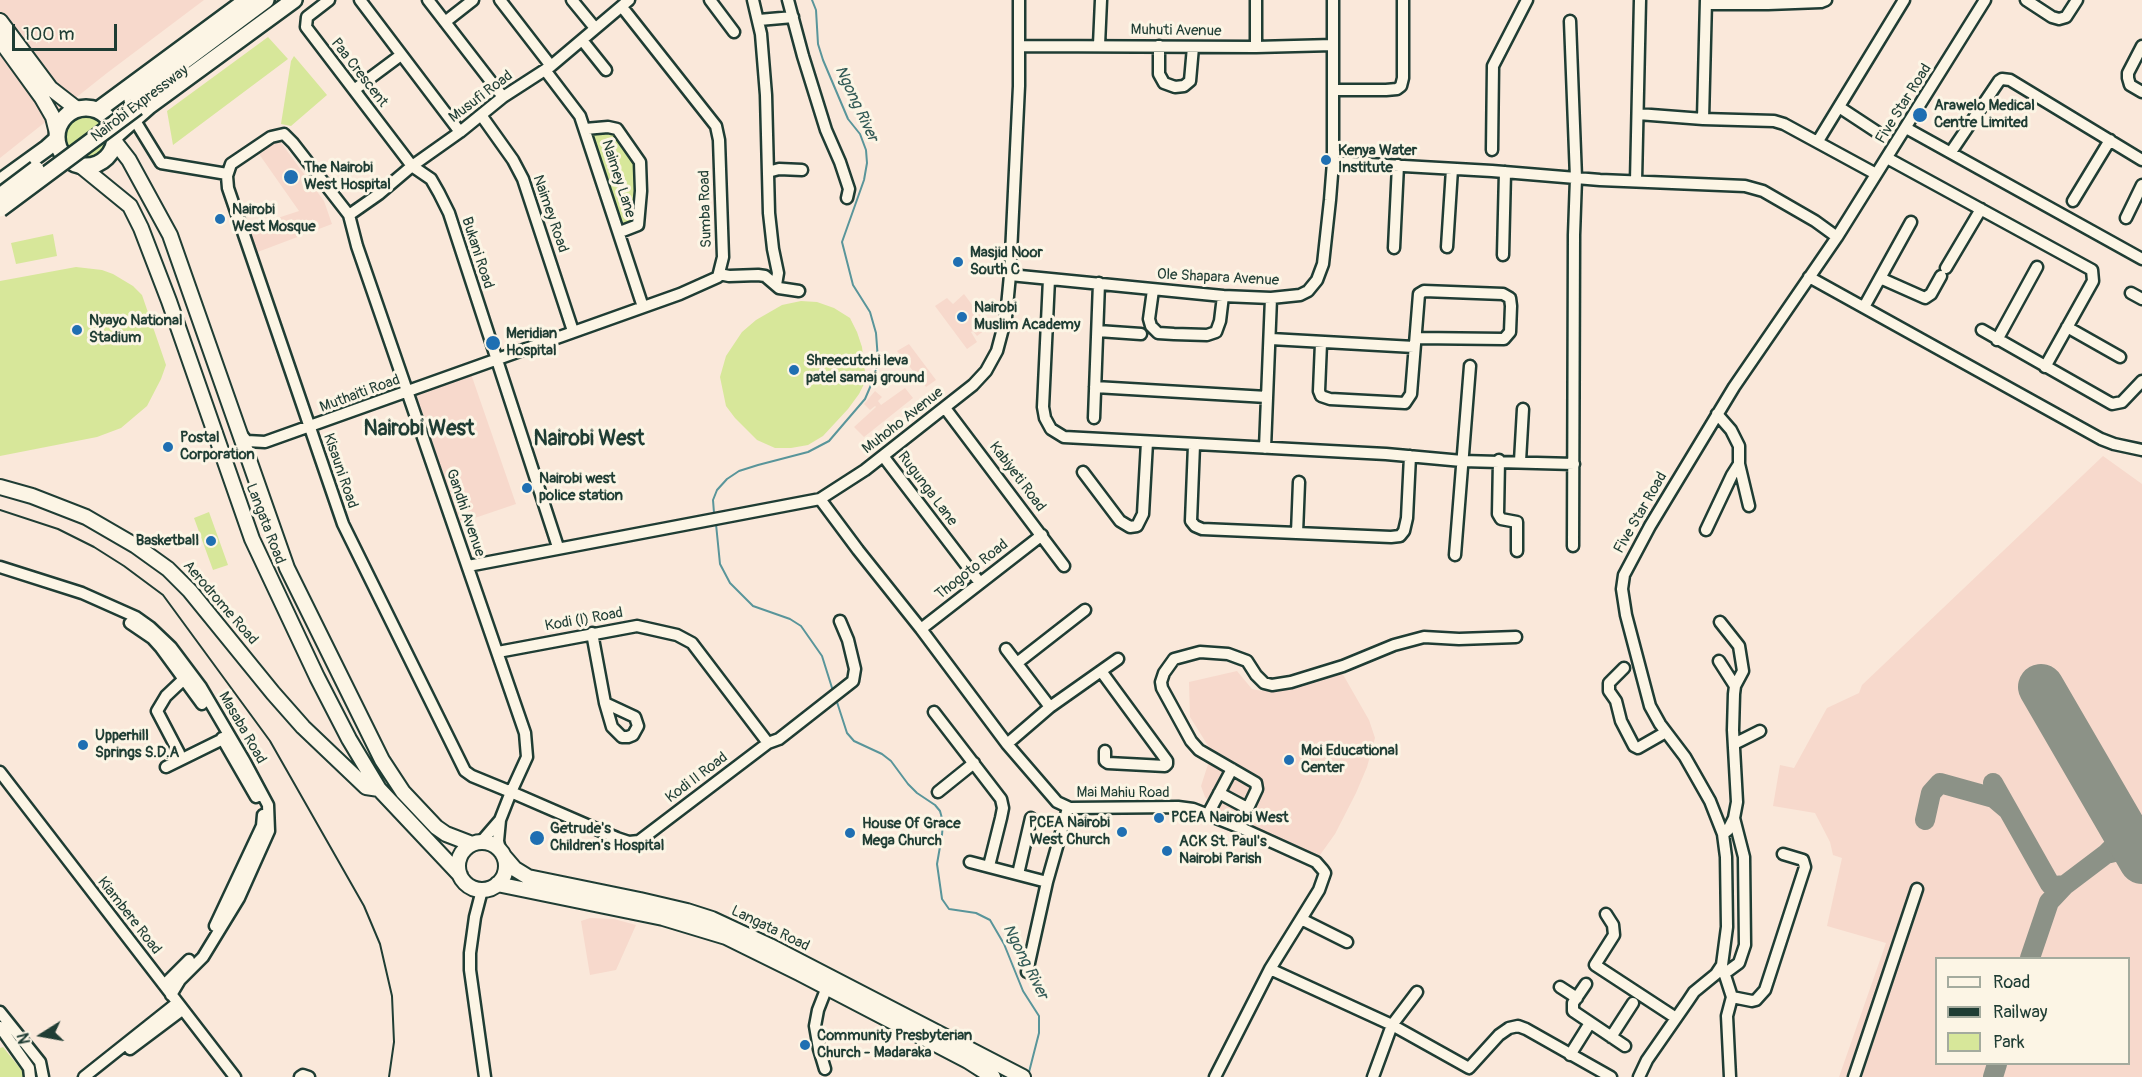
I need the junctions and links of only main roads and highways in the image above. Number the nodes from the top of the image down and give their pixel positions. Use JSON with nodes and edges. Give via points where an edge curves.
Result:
{"nodes":[{"id":1,"x":247,"y":0,"type":"edge"},
{"id":2,"x":266,"y":0,"type":"edge"},
{"id":3,"x":280,"y":0,"type":"edge"},
{"id":4,"x":294,"y":0,"type":"edge"},
{"id":5,"x":0,"y":21,"type":"edge"},
{"id":6,"x":0,"y":41,"type":"edge"},
{"id":7,"x":77,"y":109,"type":"junction"},
{"id":8,"x":98,"y":110,"type":"junction"},
{"id":9,"x":57,"y":136,"type":"junction"},
{"id":10,"x":115,"y":139,"type":"junction"},
{"id":11,"x":77,"y":164,"type":"junction"},
{"id":12,"x":0,"y":182,"type":"edge"},
{"id":13,"x":0,"y":196,"type":"edge"},
{"id":14,"x":0,"y":209,"type":"edge"},
{"id":15,"x":0,"y":213,"type":"edge"},
{"id":16,"x":201,"y":323,"type":"junction"},
{"id":17,"x":178,"y":330,"type":"junction"},
{"id":18,"x":0,"y":487,"type":"edge"},
{"id":19,"x":379,"y":789,"type":"junction"},
{"id":20,"x":477,"y":843,"type":"junction"},
{"id":21,"x":502,"y":852,"type":"junction"},
{"id":22,"x":460,"y":875,"type":"junction"},
{"id":23,"x":497,"y":884,"type":"junction"},
{"id":24,"x":1017,"y":1075,"type":"edge"},
{"id":25,"x":993,"y":1077,"type":"edge"}],
"edges":[{"from":1,"to":8,"type":"highway"},
{"from":2,"to":13,"type":"highway","name":"Nairobi Expressway","bridge":true},
{"from":3,"to":14,"type":"highway","name":"Nairobi Expressway","bridge":true},
{"from":4,"to":10,"type":"highway","via":[[148,106]]},
{"from":5,"to":7,"type":"main road","via":[[50,88]]},
{"from":6,"to":9,"type":"main road","via":[[42,98],[53,117]]},
{"from":7,"to":8,"type":"highway"},
{"from":7,"to":9,"type":"highway","via":[[63,118]]},
{"from":8,"to":10,"type":"highway","via":[[111,121]]},
{"from":9,"to":11,"type":"highway","via":[[61,152]]},
{"from":9,"to":12,"type":"highway","via":[[47,148]]},
{"from":10,"to":11,"type":"highway","via":[[112,151],[99,163]]},
{"from":10,"to":16,"type":"main road","name":"Langata Road","via":[[162,218]]},
{"from":11,"to":15,"type":"highway","via":[[57,171]]},
{"from":11,"to":17,"type":"main road","name":"Langata Road","via":[[123,200],[136,217]]},
{"from":16,"to":17,"type":"main road"},
{"from":16,"to":20,"type":"main road","name":"Langata Road","via":[[287,568],[382,760],[403,792],[435,827]]},
{"from":17,"to":19,"type":"main road","name":"Langata Road","via":[[264,569],[349,739]]},
{"from":18,"to":19,"type":"main road","name":"Aerodrome Road","via":[[86,517],[168,569],[303,727],[366,787]]},
{"from":19,"to":22,"type":"main road","name":"Langata Road"},
{"from":20,"to":21,"type":"main road","via":[[488,842]]},
{"from":20,"to":22,"type":"main road","via":[[461,854]]},
{"from":21,"to":23,"type":"main road","via":[[505,871]]},
{"from":21,"to":24,"type":"main road","name":"Langata Road","via":[[515,869],[528,877],[712,919]]},
{"from":22,"to":23,"type":"main road","via":[[469,886],[482,890]]},
{"from":23,"to":25,"type":"main road","name":"Langata Road","via":[[663,918],[749,946]]}]}
